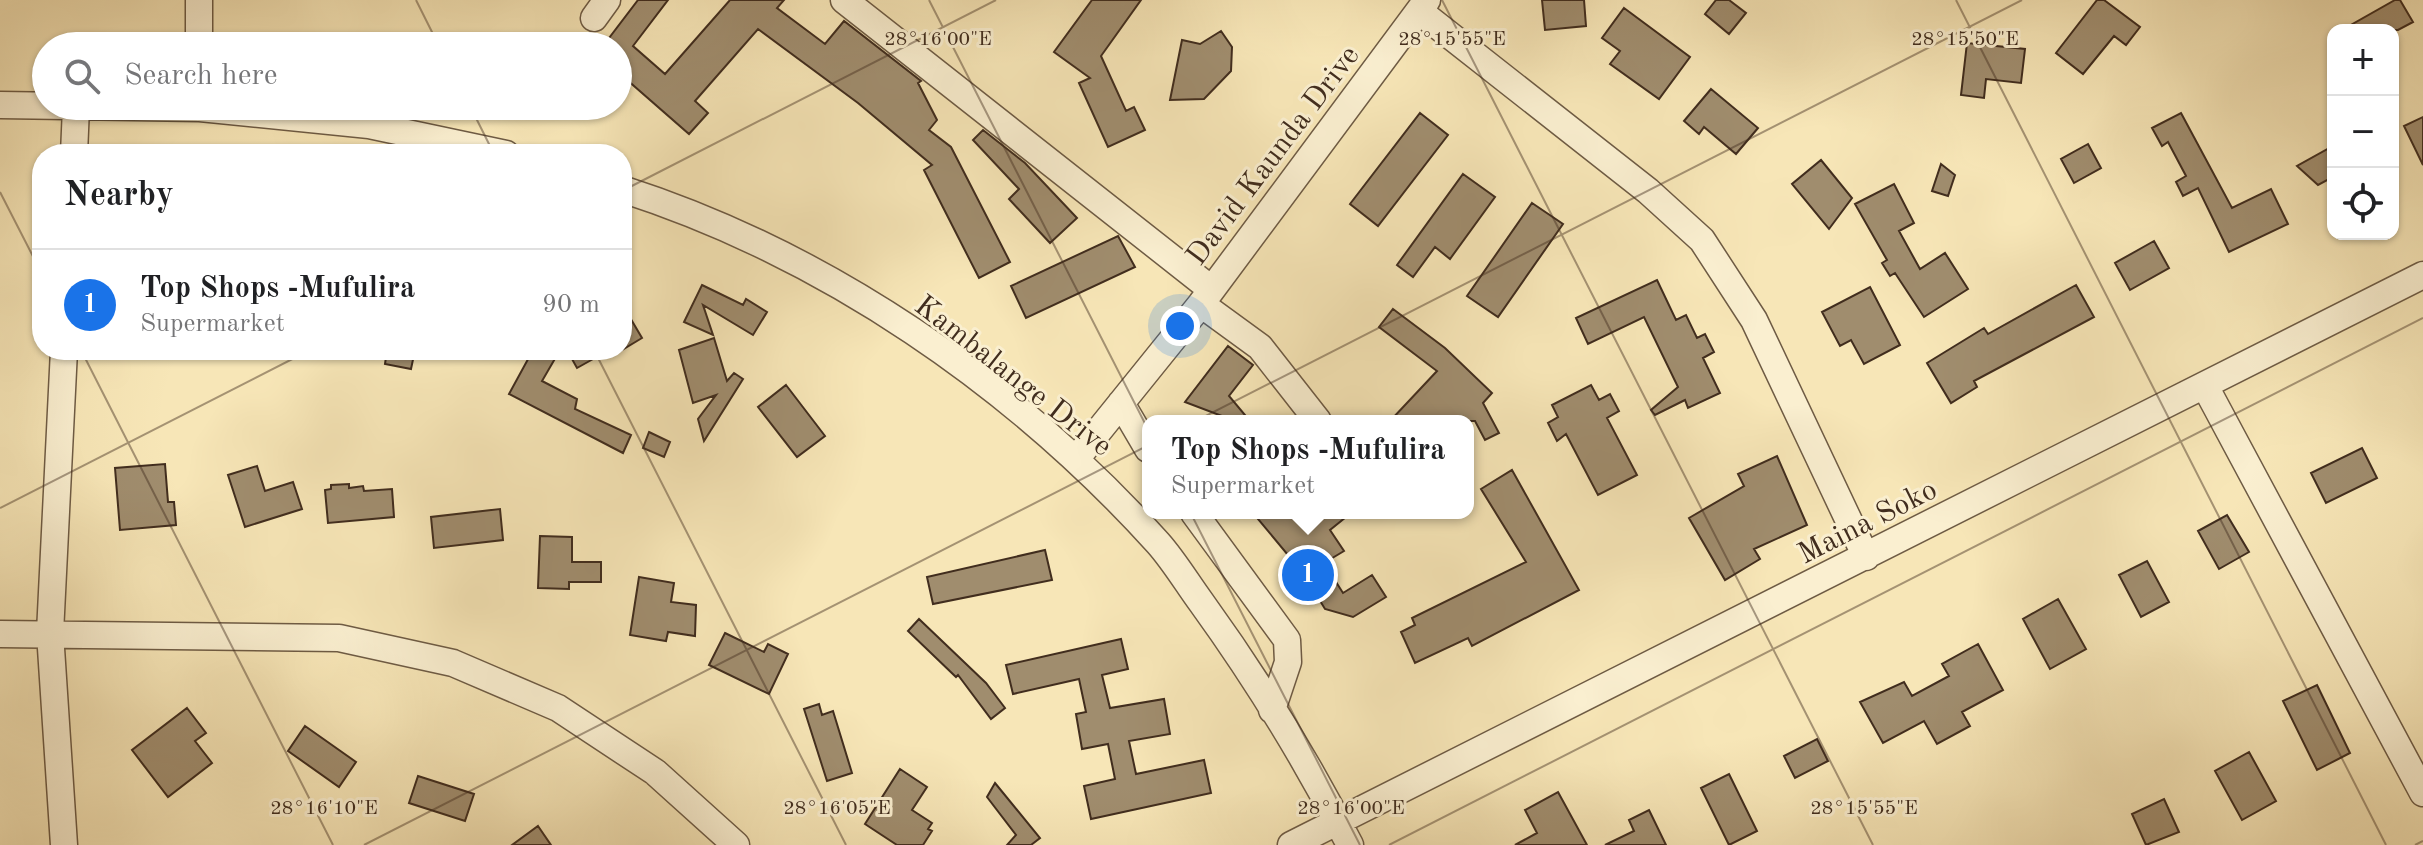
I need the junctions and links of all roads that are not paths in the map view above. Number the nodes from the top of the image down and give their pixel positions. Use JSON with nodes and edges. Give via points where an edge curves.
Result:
{"nodes":[{"id":1,"x":199,"y":0,"type":"edge"},
{"id":2,"x":844,"y":0,"type":"edge"},
{"id":3,"x":1423,"y":6,"type":"edge"},
{"id":4,"x":199,"y":32,"type":"edge"},
{"id":5,"x":0,"y":105,"type":"edge"},
{"id":6,"x":32,"y":106,"type":"edge"},
{"id":7,"x":75,"y":120,"type":"edge"},
{"id":8,"x":322,"y":120,"type":"edge"},
{"id":9,"x":74,"y":144,"type":"edge"},
{"id":10,"x":459,"y":144,"type":"edge"},
{"id":11,"x":632,"y":192,"type":"edge"},
{"id":12,"x":2423,"y":275,"type":"edge"},
{"id":13,"x":1206,"y":296,"type":"junction"},
{"id":14,"x":64,"y":360,"type":"edge"},
{"id":15,"x":2205,"y":386,"type":"junction"},
{"id":16,"x":1121,"y":403,"type":"junction"},
{"id":17,"x":1313,"y":415,"type":"edge"},
{"id":18,"x":1142,"y":439,"type":"edge"},
{"id":19,"x":1076,"y":459,"type":"junction"},
{"id":20,"x":1198,"y":519,"type":"edge"},
{"id":21,"x":1866,"y":557,"type":"junction"},
{"id":22,"x":50,"y":633,"type":"junction"},
{"id":23,"x":0,"y":634,"type":"edge"},
{"id":24,"x":1272,"y":710,"type":"junction"},
{"id":25,"x":2423,"y":793,"type":"edge"},
{"id":26,"x":1338,"y":821,"type":"junction"},
{"id":27,"x":64,"y":845,"type":"edge"},
{"id":28,"x":736,"y":845,"type":"edge"},
{"id":29,"x":1291,"y":845,"type":"edge"},
{"id":30,"x":1350,"y":845,"type":"edge"}],
"edges":[{"from":1,"to":4,"type":"street"},
{"from":2,"to":13,"type":"street"},
{"from":3,"to":13,"type":"street","name":"David Kaunda Drive"},
{"from":3,"to":21,"type":"street","via":[[1702,240],[1754,320]]},
{"from":5,"to":6,"type":"street"},
{"from":7,"to":9,"type":"street"},
{"from":8,"to":10,"type":"street"},
{"from":11,"to":19,"type":"street","name":"Kambalange Drive","via":[[682,210],[842,286],[944,353]]},
{"from":12,"to":15,"type":"street","name":"Maina Soko"},
{"from":13,"to":16,"type":"street","name":"David Kaunda Drive"},
{"from":13,"to":17,"type":"street","via":[[1260,347]]},
{"from":14,"to":22,"type":"street"},
{"from":15,"to":21,"type":"street","name":"Maina Soko"},
{"from":15,"to":25,"type":"street"},
{"from":16,"to":18,"type":"street"},
{"from":16,"to":19,"type":"street","name":"David Kaunda Drive"},
{"from":19,"to":24,"type":"street","name":"Kambalange Drive","via":[[1160,545]]},
{"from":20,"to":24,"type":"street","via":[[1287,640],[1288,662]]},
{"from":21,"to":26,"type":"street","name":"Maina Soko"},
{"from":22,"to":23,"type":"street"},
{"from":22,"to":27,"type":"street"},
{"from":22,"to":28,"type":"street","via":[[339,638],[453,663],[558,708],[655,772]]},
{"from":24,"to":26,"type":"street","name":"Kambalange Drive"},
{"from":26,"to":29,"type":"street","name":"Maina Soko"},
{"from":26,"to":30,"type":"street","name":"Kambalange Drive"}]}
